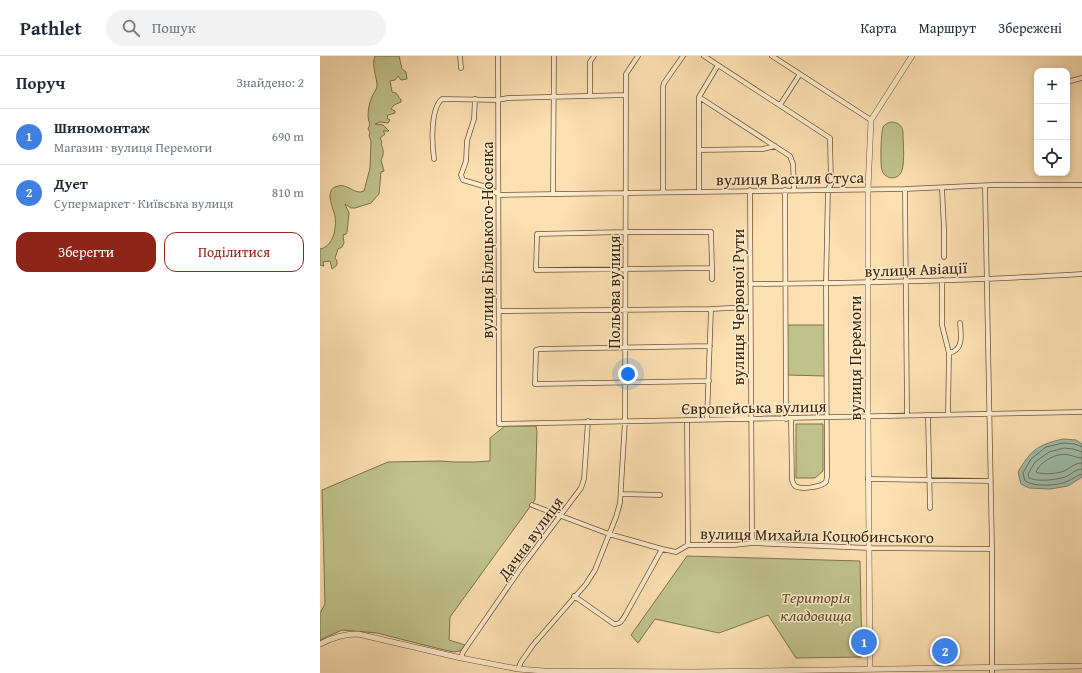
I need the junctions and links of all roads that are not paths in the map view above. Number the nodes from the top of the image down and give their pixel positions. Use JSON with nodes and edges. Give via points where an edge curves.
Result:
{"nodes":[{"id":1,"x":460,"y":56,"type":"edge"},
{"id":2,"x":498,"y":56,"type":"edge"},
{"id":3,"x":554,"y":56,"type":"edge"},
{"id":4,"x":594,"y":56,"type":"edge"},
{"id":5,"x":638,"y":56,"type":"edge"},
{"id":6,"x":683,"y":56,"type":"edge"},
{"id":7,"x":704,"y":56,"type":"edge"},
{"id":8,"x":772,"y":56,"type":"edge"},
{"id":9,"x":912,"y":56,"type":"edge"},
{"id":10,"x":718,"y":65,"type":"junction"},
{"id":11,"x":461,"y":68,"type":"dead end"},
{"id":12,"x":800,"y":74,"type":"junction"},
{"id":13,"x":1082,"y":78,"type":"edge"},
{"id":14,"x":1070,"y":81,"type":"edge"},
{"id":15,"x":626,"y":95,"type":"junction"},
{"id":16,"x":590,"y":96,"type":"junction"},
{"id":17,"x":553,"y":97,"type":"junction"},
{"id":18,"x":699,"y":97,"type":"junction"},
{"id":19,"x":475,"y":99,"type":"junction"},
{"id":20,"x":497,"y":100,"type":"junction"},
{"id":21,"x":780,"y":105,"type":"junction"},
{"id":22,"x":871,"y":120,"type":"junction"},
{"id":23,"x":775,"y":146,"type":"junction"},
{"id":24,"x":699,"y":150,"type":"junction"},
{"id":25,"x":434,"y":159,"type":"dead end"},
{"id":26,"x":1082,"y":185,"type":"edge"},
{"id":27,"x":985,"y":186,"type":"junction"},
{"id":28,"x":942,"y":188,"type":"junction"},
{"id":29,"x":794,"y":189,"type":"junction"},
{"id":30,"x":828,"y":189,"type":"junction"},
{"id":31,"x":868,"y":189,"type":"junction"},
{"id":32,"x":905,"y":189,"type":"junction"},
{"id":33,"x":750,"y":190,"type":"junction"},
{"id":34,"x":785,"y":190,"type":"junction"},
{"id":35,"x":699,"y":191,"type":"junction"},
{"id":36,"x":626,"y":192,"type":"junction"},
{"id":37,"x":663,"y":192,"type":"junction"},
{"id":38,"x":553,"y":194,"type":"junction"},
{"id":39,"x":499,"y":195,"type":"junction"},
{"id":40,"x":626,"y":232,"type":"junction"},
{"id":41,"x":944,"y":257,"type":"dead end"},
{"id":42,"x":712,"y":268,"type":"junction"},
{"id":43,"x":626,"y":270,"type":"junction"},
{"id":44,"x":1082,"y":274,"type":"edge"},
{"id":45,"x":712,"y":279,"type":"dead end"},
{"id":46,"x":987,"y":279,"type":"junction"},
{"id":47,"x":942,"y":280,"type":"junction"},
{"id":48,"x":906,"y":281,"type":"junction"},
{"id":49,"x":868,"y":282,"type":"junction"},
{"id":50,"x":750,"y":284,"type":"junction"},
{"id":51,"x":785,"y":284,"type":"junction"},
{"id":52,"x":826,"y":284,"type":"junction"},
{"id":53,"x":750,"y":307,"type":"junction"},
{"id":54,"x":711,"y":308,"type":"junction"},
{"id":55,"x":626,"y":310,"type":"junction"},
{"id":56,"x":500,"y":311,"type":"junction"},
{"id":57,"x":960,"y":323,"type":"dead end"},
{"id":58,"x":710,"y":346,"type":"junction"},
{"id":59,"x":626,"y":347,"type":"junction"},
{"id":60,"x":949,"y":353,"type":"junction"},
{"id":61,"x":709,"y":381,"type":"junction"},
{"id":62,"x":626,"y":382,"type":"junction"},
{"id":63,"x":1082,"y":412,"type":"edge"},
{"id":64,"x":989,"y":413,"type":"junction"},
{"id":65,"x":948,"y":414,"type":"junction"},
{"id":66,"x":907,"y":415,"type":"junction"},
{"id":67,"x":928,"y":415,"type":"junction"},
{"id":68,"x":868,"y":417,"type":"junction"},
{"id":69,"x":786,"y":418,"type":"junction"},
{"id":70,"x":791,"y":418,"type":"junction"},
{"id":71,"x":827,"y":418,"type":"junction"},
{"id":72,"x":707,"y":419,"type":"junction"},
{"id":73,"x":751,"y":419,"type":"junction"},
{"id":74,"x":687,"y":420,"type":"junction"},
{"id":75,"x":588,"y":421,"type":"junction"},
{"id":76,"x":625,"y":421,"type":"junction"},
{"id":77,"x":499,"y":424,"type":"joint"},
{"id":78,"x":868,"y":479,"type":"junction"},
{"id":79,"x":929,"y":480,"type":"junction"},
{"id":80,"x":991,"y":481,"type":"junction"},
{"id":81,"x":621,"y":494,"type":"junction"},
{"id":82,"x":660,"y":495,"type":"dead end"},
{"id":83,"x":532,"y":505,"type":"dead end"},
{"id":84,"x":930,"y":508,"type":"dead end"},
{"id":85,"x":561,"y":517,"type":"junction"},
{"id":86,"x":609,"y":534,"type":"junction"},
{"id":87,"x":752,"y":544,"type":"junction"},
{"id":88,"x":688,"y":545,"type":"junction"},
{"id":89,"x":869,"y":548,"type":"junction"},
{"id":90,"x":662,"y":549,"type":"junction"},
{"id":91,"x":992,"y":550,"type":"junction"},
{"id":92,"x":574,"y":596,"type":"junction"},
{"id":93,"x":320,"y":644,"type":"edge"},
{"id":94,"x":461,"y":658,"type":"junction"},
{"id":95,"x":992,"y":666,"type":"junction"},
{"id":96,"x":1082,"y":666,"type":"edge"},
{"id":97,"x":518,"y":669,"type":"junction"},
{"id":98,"x":870,"y":671,"type":"edge"},
{"id":99,"x":593,"y":672,"type":"edge"},
{"id":100,"x":694,"y":672,"type":"edge"},
{"id":101,"x":992,"y":673,"type":"edge"}],
"edges":[{"from":1,"to":11,"type":"street"},
{"from":2,"to":20,"type":"street","name":"вулиця Білецького-Носенка"},
{"from":3,"to":17,"type":"street"},
{"from":4,"to":16,"type":"street","via":[[590,62]]},
{"from":5,"to":15,"type":"street","name":"Польова вулиця","via":[[626,74]]},
{"from":6,"to":37,"type":"street","via":[[663,87]]},
{"from":7,"to":10,"type":"street"},
{"from":8,"to":12,"type":"street"},
{"from":9,"to":22,"type":"street"},
{"from":10,"to":18,"type":"street"},
{"from":10,"to":21,"type":"street"},
{"from":12,"to":21,"type":"street"},
{"from":12,"to":22,"type":"street"},
{"from":13,"to":14,"type":"street"},
{"from":15,"to":16,"type":"street"},
{"from":15,"to":36,"type":"street","name":"Польова вулиця"},
{"from":16,"to":17,"type":"street"},
{"from":17,"to":20,"type":"street"},
{"from":17,"to":38,"type":"street"},
{"from":18,"to":23,"type":"street"},
{"from":18,"to":24,"type":"street"},
{"from":19,"to":20,"type":"street"},
{"from":19,"to":25,"type":"street","via":[[445,98],[437,104],[432,142]]},
{"from":19,"to":39,"type":"street","via":[[474,119],[461,175],[463,180],[490,188]]},
{"from":20,"to":39,"type":"street","name":"вулиця Білецького-Носенка"},
{"from":21,"to":30,"type":"street","via":[[830,138],[831,184]]},
{"from":22,"to":31,"type":"street","name":"вулиця Перемоги"},
{"from":23,"to":24,"type":"street","via":[[762,149]]},
{"from":23,"to":29,"type":"street","via":[[792,160]]},
{"from":24,"to":35,"type":"street"},
{"from":26,"to":27,"type":"street","name":"вулиця Василя Стуса"},
{"from":27,"to":28,"type":"street","name":"вулиця Василя Стуса"},
{"from":27,"to":46,"type":"street"},
{"from":28,"to":32,"type":"street","name":"вулиця Василя Стуса"},
{"from":28,"to":41,"type":"street"},
{"from":29,"to":30,"type":"street","name":"вулиця Василя Стуса"},
{"from":29,"to":34,"type":"street","name":"вулиця Василя Стуса"},
{"from":30,"to":31,"type":"street","name":"вулиця Василя Стуса"},
{"from":30,"to":52,"type":"street"},
{"from":31,"to":32,"type":"street","name":"вулиця Василя Стуса"},
{"from":31,"to":49,"type":"street","name":"вулиця Перемоги"},
{"from":32,"to":48,"type":"street"},
{"from":33,"to":34,"type":"street","name":"вулиця Василя Стуса"},
{"from":33,"to":35,"type":"street","name":"вулиця Василя Стуса"},
{"from":33,"to":50,"type":"street","name":"вулиця Червоної Рути"},
{"from":34,"to":51,"type":"street"},
{"from":35,"to":37,"type":"street","name":"вулиця Василя Стуса"},
{"from":36,"to":37,"type":"street","name":"вулиця Василя Стуса"},
{"from":36,"to":38,"type":"street","name":"вулиця Василя Стуса"},
{"from":36,"to":40,"type":"street","name":"Польова вулиця"},
{"from":38,"to":39,"type":"street","name":"вулиця Василя Стуса"},
{"from":39,"to":56,"type":"street","name":"вулиця Білецького-Носенка"},
{"from":40,"to":42,"type":"street","via":[[711,232]]},
{"from":40,"to":43,"type":"street","name":"Польова вулиця"},
{"from":40,"to":43,"type":"street","via":[[537,234],[536,270]]},
{"from":42,"to":43,"type":"street"},
{"from":42,"to":45,"type":"street"},
{"from":43,"to":55,"type":"street","name":"Польова вулиця"},
{"from":44,"to":46,"type":"street","name":"вулиця Авіації"},
{"from":46,"to":47,"type":"street","name":"вулиця Авіації"},
{"from":46,"to":64,"type":"street"},
{"from":47,"to":48,"type":"street","name":"вулиця Авіації"},
{"from":47,"to":60,"type":"street","via":[[942,325]]},
{"from":48,"to":49,"type":"street","name":"вулиця Авіації"},
{"from":48,"to":66,"type":"street"},
{"from":49,"to":52,"type":"street","name":"вулиця Авіації"},
{"from":49,"to":68,"type":"street","name":"вулиця Перемоги"},
{"from":50,"to":51,"type":"street","name":"вулиця Авіації"},
{"from":50,"to":53,"type":"street","name":"вулиця Червоної Рути"},
{"from":51,"to":52,"type":"street","name":"вулиця Авіації"},
{"from":51,"to":69,"type":"street"},
{"from":52,"to":71,"type":"street"},
{"from":53,"to":54,"type":"street"},
{"from":53,"to":73,"type":"street","name":"вулиця Червоної Рути"},
{"from":54,"to":55,"type":"street"},
{"from":54,"to":58,"type":"street"},
{"from":55,"to":56,"type":"street"},
{"from":55,"to":59,"type":"street","name":"Польова вулиця"},
{"from":56,"to":77,"type":"street","name":"вулиця Білецького-Носенка"},
{"from":57,"to":60,"type":"street","via":[[960,344],[956,351]]},
{"from":58,"to":59,"type":"street"},
{"from":58,"to":61,"type":"street"},
{"from":59,"to":62,"type":"street","name":"Польова вулиця"},
{"from":59,"to":62,"type":"street","via":[[536,350],[535,384]]},
{"from":60,"to":65,"type":"street"},
{"from":61,"to":62,"type":"street"},
{"from":61,"to":72,"type":"street"},
{"from":62,"to":76,"type":"street","name":"Польова вулиця"},
{"from":63,"to":64,"type":"street","name":"Європейська вулиця"},
{"from":64,"to":65,"type":"street","name":"Європейська вулиця"},
{"from":64,"to":80,"type":"street"},
{"from":65,"to":67,"type":"street","name":"Європейська вулиця"},
{"from":66,"to":67,"type":"street","name":"Європейська вулиця"},
{"from":66,"to":68,"type":"street","name":"Європейська вулиця"},
{"from":67,"to":79,"type":"street"},
{"from":68,"to":71,"type":"street","name":"Європейська вулиця"},
{"from":68,"to":78,"type":"street","name":"вулиця Перемоги"},
{"from":69,"to":70,"type":"street","name":"Європейська вулиця"},
{"from":69,"to":73,"type":"street","name":"Європейська вулиця"},
{"from":70,"to":71,"type":"street","name":"Європейська вулиця"},
{"from":70,"to":71,"type":"street","via":[[792,480],[795,486],[799,487],[819,487],[826,482]]},
{"from":72,"to":73,"type":"street","name":"Європейська вулиця"},
{"from":72,"to":74,"type":"street","name":"Європейська вулиця"},
{"from":73,"to":87,"type":"street","name":"вулиця Червоної Рути"},
{"from":74,"to":76,"type":"street","name":"Європейська вулиця"},
{"from":74,"to":88,"type":"street"},
{"from":75,"to":76,"type":"street","name":"Європейська вулиця"},
{"from":75,"to":77,"type":"street","name":"Європейська вулиця"},
{"from":75,"to":85,"type":"street","name":"Дачна вулиця","via":[[583,484]]},
{"from":76,"to":81,"type":"street","name":"Польова вулиця"},
{"from":78,"to":79,"type":"street"},
{"from":78,"to":89,"type":"street","name":"вулиця Перемоги"},
{"from":79,"to":80,"type":"street"},
{"from":79,"to":84,"type":"street"},
{"from":80,"to":91,"type":"street"},
{"from":81,"to":82,"type":"street"},
{"from":81,"to":86,"type":"street","name":"Польова вулиця"},
{"from":83,"to":85,"type":"street","name":"вулиця Михайла Коцюбинського"},
{"from":85,"to":86,"type":"street","name":"вулиця Михайла Коцюбинського"},
{"from":85,"to":94,"type":"street","name":"Дачна вулиця","via":[[519,572]]},
{"from":86,"to":90,"type":"street","name":"вулиця Михайла Коцюбинського"},
{"from":86,"to":92,"type":"street","name":"Польова вулиця","via":[[594,570],[586,584]]},
{"from":87,"to":88,"type":"street","name":"вулиця Михайла Коцюбинського"},
{"from":87,"to":89,"type":"street","name":"вулиця Михайла Коцюбинського"},
{"from":88,"to":90,"type":"street","name":"вулиця Михайла Коцюбинського","via":[[676,552]]},
{"from":89,"to":91,"type":"street","name":"вулиця Михайла Коцюбинського"},
{"from":89,"to":98,"type":"street","name":"вулиця Перемоги"},
{"from":90,"to":92,"type":"street","via":[[626,614],[617,625]]},
{"from":91,"to":95,"type":"street"},
{"from":92,"to":97,"type":"street","name":"Польова вулиця","via":[[533,644]]},
{"from":93,"to":94,"type":"street","via":[[346,634],[358,634]]},
{"from":94,"to":97,"type":"street"},
{"from":95,"to":96,"type":"street"},
{"from":95,"to":98,"type":"street"},
{"from":95,"to":101,"type":"street"},
{"from":97,"to":99,"type":"street"},
{"from":98,"to":100,"type":"street"},
{"from":99,"to":100,"type":"street"}]}
